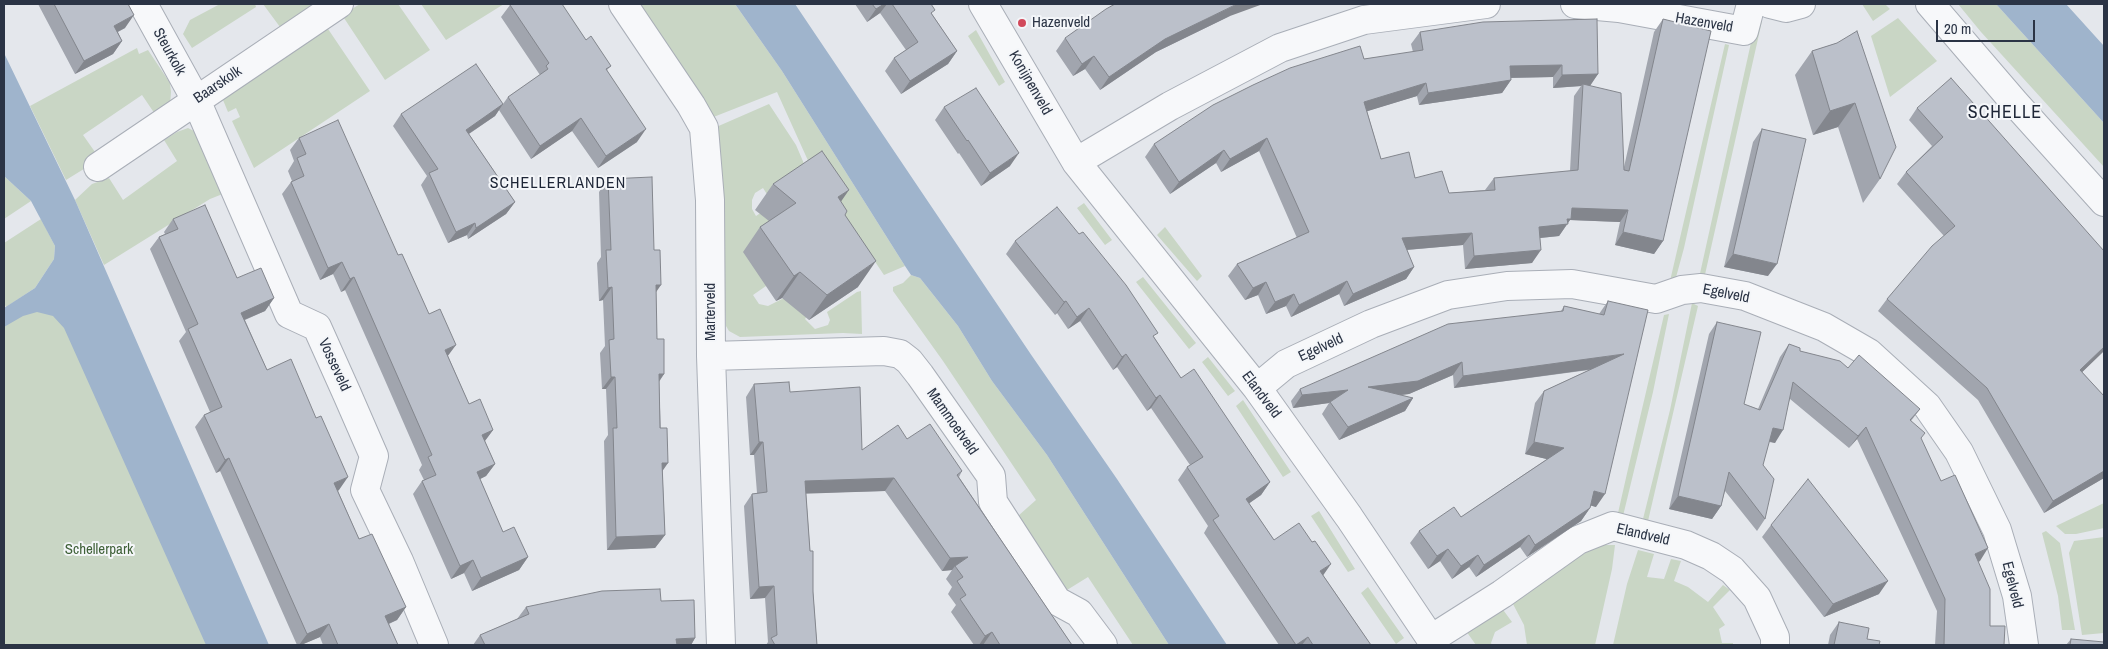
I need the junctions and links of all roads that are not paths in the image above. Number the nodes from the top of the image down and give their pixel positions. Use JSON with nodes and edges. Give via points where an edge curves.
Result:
{"nodes":[{"id":1,"x":143,"y":4,"type":"edge"},
{"id":2,"x":339,"y":4,"type":"edge"},
{"id":3,"x":623,"y":4,"type":"edge"},
{"id":4,"x":983,"y":4,"type":"edge"},
{"id":5,"x":1486,"y":4,"type":"edge"},
{"id":6,"x":1575,"y":4,"type":"edge"},
{"id":7,"x":1751,"y":4,"type":"edge"},
{"id":8,"x":1770,"y":4,"type":"edge"},
{"id":9,"x":1801,"y":4,"type":"edge"},
{"id":10,"x":1930,"y":4,"type":"edge"},
{"id":11,"x":1360,"y":12,"type":"edge"},
{"id":12,"x":196,"y":100,"type":"junction"},
{"id":13,"x":1076,"y":162,"type":"junction"},
{"id":14,"x":98,"y":167,"type":"dead end"},
{"id":15,"x":2104,"y":202,"type":"edge"},
{"id":16,"x":711,"y":356,"type":"junction"},
{"id":17,"x":1257,"y":388,"type":"junction"},
{"id":18,"x":1433,"y":642,"type":"edge"},
{"id":19,"x":434,"y":645,"type":"edge"},
{"id":20,"x":721,"y":645,"type":"edge"},
{"id":21,"x":1103,"y":645,"type":"edge"},
{"id":22,"x":1775,"y":645,"type":"edge"},
{"id":23,"x":2024,"y":645,"type":"edge"}],
"edges":[{"from":1,"to":12,"type":"street","name":"Steurkolk"},
{"from":2,"to":12,"type":"street","name":"Baarskolk"},
{"from":3,"to":16,"type":"street","name":"Marterveld","via":[[692,105],[704,128],[710,200]]},
{"from":4,"to":13,"type":"street","name":"Konijnenveld"},
{"from":5,"to":11,"type":"street"},
{"from":6,"to":7,"type":"street","name":"Hazenveld","via":[[1618,8],[1744,31]]},
{"from":8,"to":9,"type":"street","via":[[1786,8]]},
{"from":10,"to":15,"type":"street"},
{"from":11,"to":13,"type":"street","via":[[1280,48],[1170,106]]},
{"from":12,"to":14,"type":"street","name":"Baarskolk"},
{"from":12,"to":19,"type":"street","name":"Vosseveld","via":[[289,314],[316,327],[348,394],[374,456],[365,490]]},
{"from":13,"to":17,"type":"street","name":"Elandveld"},
{"from":16,"to":20,"type":"street","name":"Marterveld"},
{"from":16,"to":21,"type":"street","name":"Mammoetveld","via":[[884,351],[900,354],[920,375],[991,476],[993,502],[1057,601],[1079,612]]},
{"from":17,"to":18,"type":"street","name":"Elandveld"},
{"from":17,"to":23,"type":"street","name":"Egelveld","via":[[1286,364],[1371,324],[1448,295],[1507,286],[1572,284],[1656,298],[1701,288],[1745,296],[1824,327],[1869,352],[1927,406],[1958,452],[1996,530],[2017,596]]},
{"from":18,"to":22,"type":"street","name":"Elandveld","via":[[1578,540],[1612,526],[1686,545],[1732,570],[1757,598],[1775,637]]}]}
